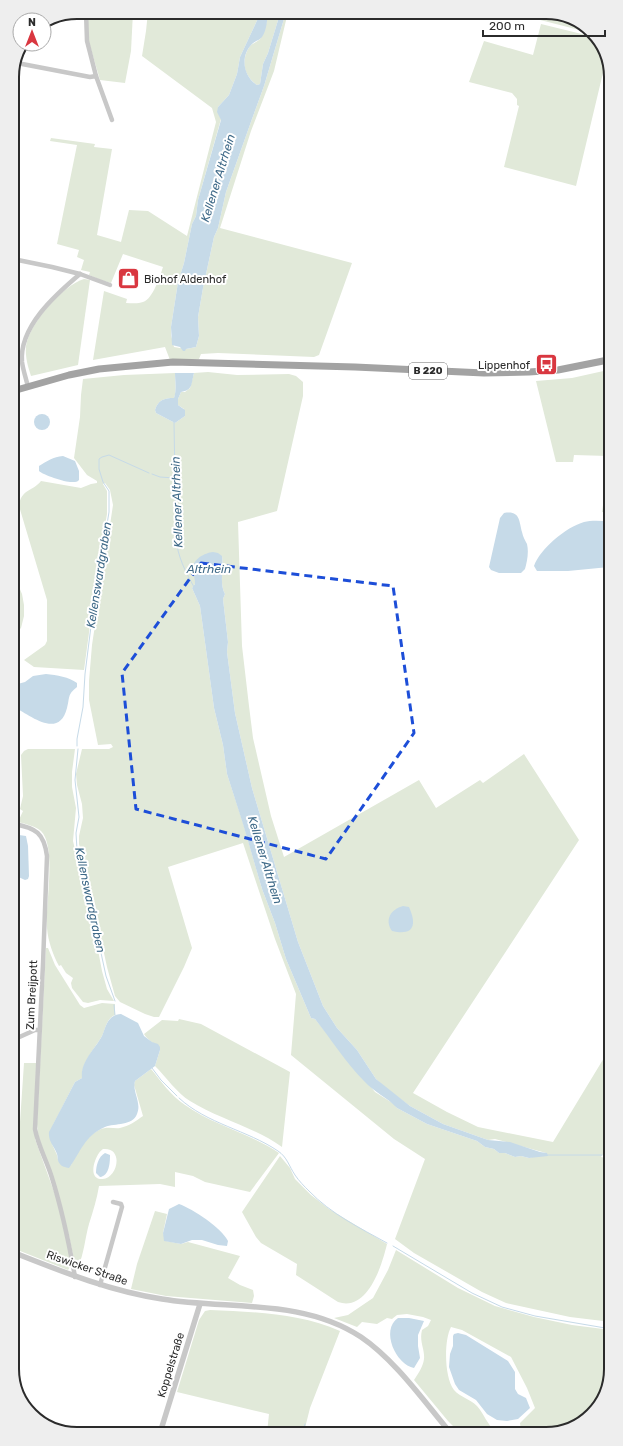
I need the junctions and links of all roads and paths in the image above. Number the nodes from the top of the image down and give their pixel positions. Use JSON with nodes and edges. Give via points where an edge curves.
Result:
{"nodes":[{"id":1,"x":86,"y":19,"type":"edge"},
{"id":2,"x":21,"y":64,"type":"edge"},
{"id":3,"x":96,"y":76,"type":"junction"},
{"id":4,"x":112,"y":120,"type":"dead end"},
{"id":5,"x":19,"y":261,"type":"edge"},
{"id":6,"x":80,"y":274,"type":"junction"},
{"id":7,"x":110,"y":285,"type":"dead end"},
{"id":8,"x":604,"y":361,"type":"edge"},
{"id":9,"x":28,"y":387,"type":"junction"},
{"id":10,"x":19,"y":389,"type":"edge"},
{"id":11,"x":19,"y":825,"type":"edge"},
{"id":12,"x":39,"y":1030,"type":"junction"},
{"id":13,"x":19,"y":1037,"type":"edge"},
{"id":14,"x":113,"y":1202,"type":"dead end"},
{"id":15,"x":19,"y":1255,"type":"edge"},
{"id":16,"x":75,"y":1277,"type":"junction"},
{"id":17,"x":100,"y":1285,"type":"junction"},
{"id":18,"x":200,"y":1304,"type":"junction"},
{"id":19,"x":162,"y":1427,"type":"edge"},
{"id":20,"x":447,"y":1427,"type":"edge"}],
"edges":[{"from":1,"to":3,"type":"street","via":[[87,41]]},
{"from":2,"to":3,"type":"street"},
{"from":3,"to":4,"type":"street"},
{"from":5,"to":6,"type":"street"},
{"from":6,"to":7,"type":"street"},
{"from":6,"to":9,"type":"street","via":[[41,312],[28,334],[22,362]]},
{"from":8,"to":9,"type":"main road","number":"B 220","via":[[564,369],[484,373],[191,362],[152,363],[100,369]]},
{"from":9,"to":10,"type":"main road","number":"B 220"},
{"from":11,"to":12,"type":"street","name":"Zum Breijpott","via":[[37,831],[46,847]]},
{"from":12,"to":13,"type":"street"},
{"from":12,"to":16,"type":"street","name":"Zum Breijpott","via":[[35,1129],[59,1201]]},
{"from":14,"to":17,"type":"street","via":[[122,1207]]},
{"from":15,"to":16,"type":"street","name":"Riswicker Straße"},
{"from":16,"to":17,"type":"street","name":"Riswicker Straße"},
{"from":17,"to":18,"type":"street","name":"Riswicker Straße","via":[[162,1300]]},
{"from":18,"to":19,"type":"street","name":"Koppelstraße"},
{"from":18,"to":20,"type":"street","name":"Riswicker Straße","via":[[281,1309],[316,1316],[339,1325],[360,1336],[383,1354]]}]}
